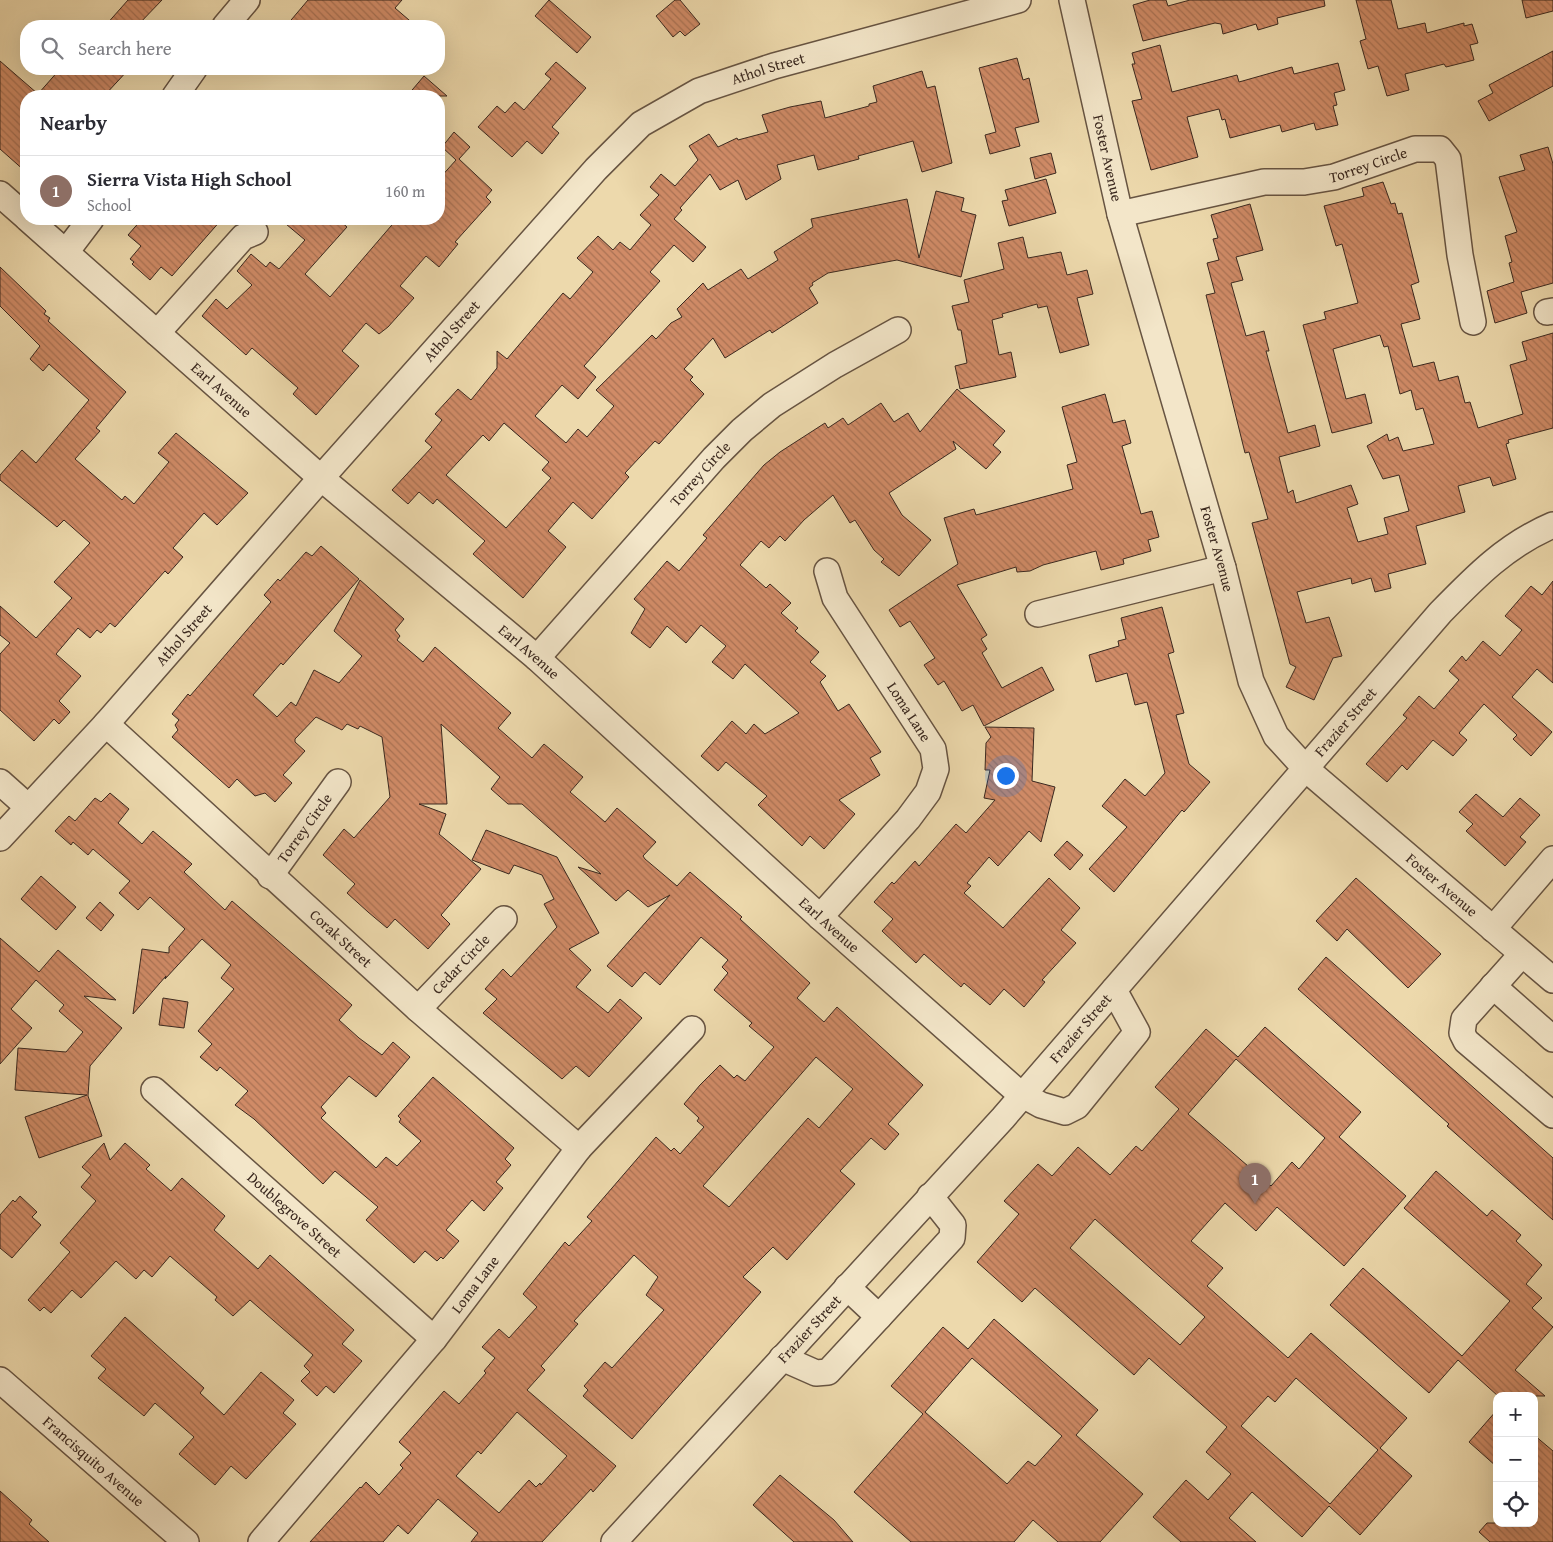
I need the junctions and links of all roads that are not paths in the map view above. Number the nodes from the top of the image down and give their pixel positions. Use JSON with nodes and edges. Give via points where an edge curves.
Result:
{"nodes":[{"id":1,"x":247,"y":0,"type":"edge"},
{"id":2,"x":1018,"y":0,"type":"edge"},
{"id":3,"x":1072,"y":0,"type":"edge"},
{"id":4,"x":230,"y":20,"type":"edge"},
{"id":5,"x":190,"y":75,"type":"edge"},
{"id":6,"x":179,"y":90,"type":"edge"},
{"id":7,"x":0,"y":194,"type":"edge"},
{"id":8,"x":20,"y":212,"type":"edge"},
{"id":9,"x":1120,"y":214,"type":"junction"},
{"id":10,"x":35,"y":225,"type":"edge"},
{"id":11,"x":86,"y":225,"type":"edge"},
{"id":12,"x":255,"y":232,"type":"dead end"},
{"id":13,"x":66,"y":252,"type":"junction"},
{"id":14,"x":1473,"y":322,"type":"dead end"},
{"id":15,"x":898,"y":330,"type":"dead end"},
{"id":16,"x":157,"y":333,"type":"junction"},
{"id":17,"x":321,"y":478,"type":"junction"},
{"id":18,"x":1553,"y":525,"type":"edge"},
{"id":19,"x":1223,"y":568,"type":"junction"},
{"id":20,"x":827,"y":571,"type":"dead end"},
{"id":21,"x":1038,"y":614,"type":"dead end"},
{"id":22,"x":537,"y":658,"type":"junction"},
{"id":23,"x":106,"y":724,"type":"junction"},
{"id":24,"x":1306,"y":769,"type":"junction"},
{"id":25,"x":0,"y":782,"type":"edge"},
{"id":26,"x":338,"y":782,"type":"dead end"},
{"id":27,"x":28,"y":807,"type":"junction"},
{"id":28,"x":0,"y":838,"type":"edge"},
{"id":29,"x":1553,"y":859,"type":"edge"},
{"id":30,"x":270,"y":876,"type":"junction"},
{"id":31,"x":820,"y":917,"type":"junction"},
{"id":32,"x":504,"y":919,"type":"dead end"},
{"id":33,"x":1493,"y":929,"type":"junction"},
{"id":34,"x":1522,"y":954,"type":"junction"},
{"id":35,"x":1553,"y":980,"type":"edge"},
{"id":36,"x":1493,"y":986,"type":"junction"},
{"id":37,"x":1114,"y":990,"type":"junction"},
{"id":38,"x":418,"y":1009,"type":"junction"},
{"id":39,"x":692,"y":1030,"type":"dead end"},
{"id":40,"x":1553,"y":1039,"type":"edge"},
{"id":41,"x":154,"y":1090,"type":"dead end"},
{"id":42,"x":1022,"y":1095,"type":"junction"},
{"id":43,"x":1553,"y":1115,"type":"edge"},
{"id":44,"x":579,"y":1148,"type":"junction"},
{"id":45,"x":930,"y":1196,"type":"junction"},
{"id":46,"x":847,"y":1287,"type":"junction"},
{"id":47,"x":879,"y":1317,"type":"junction"},
{"id":48,"x":434,"y":1339,"type":"junction"},
{"id":49,"x":782,"y":1358,"type":"junction"},
{"id":50,"x":0,"y":1380,"type":"edge"},
{"id":51,"x":186,"y":1542,"type":"edge"},
{"id":52,"x":261,"y":1542,"type":"edge"},
{"id":53,"x":614,"y":1542,"type":"edge"}],
"edges":[{"from":1,"to":4,"type":"street"},
{"from":2,"to":17,"type":"street","name":"Athol Street","via":[[774,66],[699,92],[641,124],[596,169]]},
{"from":3,"to":9,"type":"street","name":"Foster Avenue"},
{"from":5,"to":6,"type":"street"},
{"from":7,"to":8,"type":"street","name":"Earl Avenue"},
{"from":9,"to":14,"type":"street","name":"Torrey Circle","via":[[1254,184],[1334,177],[1415,149],[1440,149],[1448,159],[1460,255]]},
{"from":9,"to":19,"type":"street","name":"Foster Avenue"},
{"from":10,"to":13,"type":"street","name":"Earl Avenue"},
{"from":11,"to":13,"type":"street"},
{"from":12,"to":16,"type":"street","via":[[243,237]]},
{"from":13,"to":16,"type":"street","name":"Earl Avenue"},
{"from":15,"to":22,"type":"street","name":"Torrey Circle","via":[[772,405],[742,430]]},
{"from":16,"to":17,"type":"street","name":"Earl Avenue"},
{"from":17,"to":22,"type":"street","name":"Earl Avenue"},
{"from":17,"to":23,"type":"street","name":"Athol Street"},
{"from":18,"to":24,"type":"street","name":"Frazier Street","via":[[1528,536],[1483,568],[1440,613]]},
{"from":19,"to":21,"type":"street"},
{"from":19,"to":24,"type":"street","name":"Foster Avenue","via":[[1251,681],[1276,736]]},
{"from":20,"to":31,"type":"street","name":"Loma Lane","via":[[835,598],[933,749],[936,769],[928,792],[908,819]]},
{"from":22,"to":31,"type":"street","name":"Earl Avenue"},
{"from":23,"to":27,"type":"street","name":"Athol Street"},
{"from":23,"to":30,"type":"street","name":"Corak Street"},
{"from":24,"to":33,"type":"street","name":"Foster Avenue"},
{"from":24,"to":37,"type":"street","name":"Frazier Street"},
{"from":25,"to":27,"type":"street"},
{"from":26,"to":30,"type":"street","name":"Torrey Circle"},
{"from":27,"to":28,"type":"street","name":"Athol Street"},
{"from":29,"to":33,"type":"street"},
{"from":30,"to":38,"type":"street","name":"Corak Street"},
{"from":31,"to":42,"type":"street","name":"Earl Avenue"},
{"from":32,"to":38,"type":"street","name":"Cedar Circle"},
{"from":33,"to":34,"type":"street","name":"Foster Avenue"},
{"from":34,"to":35,"type":"street","name":"Foster Avenue"},
{"from":34,"to":36,"type":"street"},
{"from":36,"to":40,"type":"street"},
{"from":36,"to":43,"type":"street","via":[[1464,1018],[1462,1033],[1466,1041]]},
{"from":37,"to":42,"type":"street","name":"Frazier Street"},
{"from":37,"to":42,"type":"street","name":"Earl Avenue","via":[[1137,1032],[1077,1106],[1065,1112],[1040,1105]]},
{"from":38,"to":44,"type":"street","name":"Corak Street"},
{"from":39,"to":44,"type":"street","name":"Loma Lane"},
{"from":41,"to":48,"type":"street","name":"Doublegrove Street"},
{"from":42,"to":45,"type":"street","name":"Frazier Street"},
{"from":44,"to":48,"type":"street","name":"Loma Lane"},
{"from":45,"to":46,"type":"street","name":"Frazier Street"},
{"from":45,"to":47,"type":"street","via":[[953,1225],[952,1238]]},
{"from":46,"to":47,"type":"street"},
{"from":46,"to":49,"type":"street","name":"Frazier Street"},
{"from":47,"to":49,"type":"street","via":[[828,1372],[816,1373]]},
{"from":48,"to":52,"type":"street","name":"Loma Lane"},
{"from":49,"to":53,"type":"street","name":"Frazier Street"},
{"from":50,"to":51,"type":"street","name":"Francisquito Avenue"}]}
